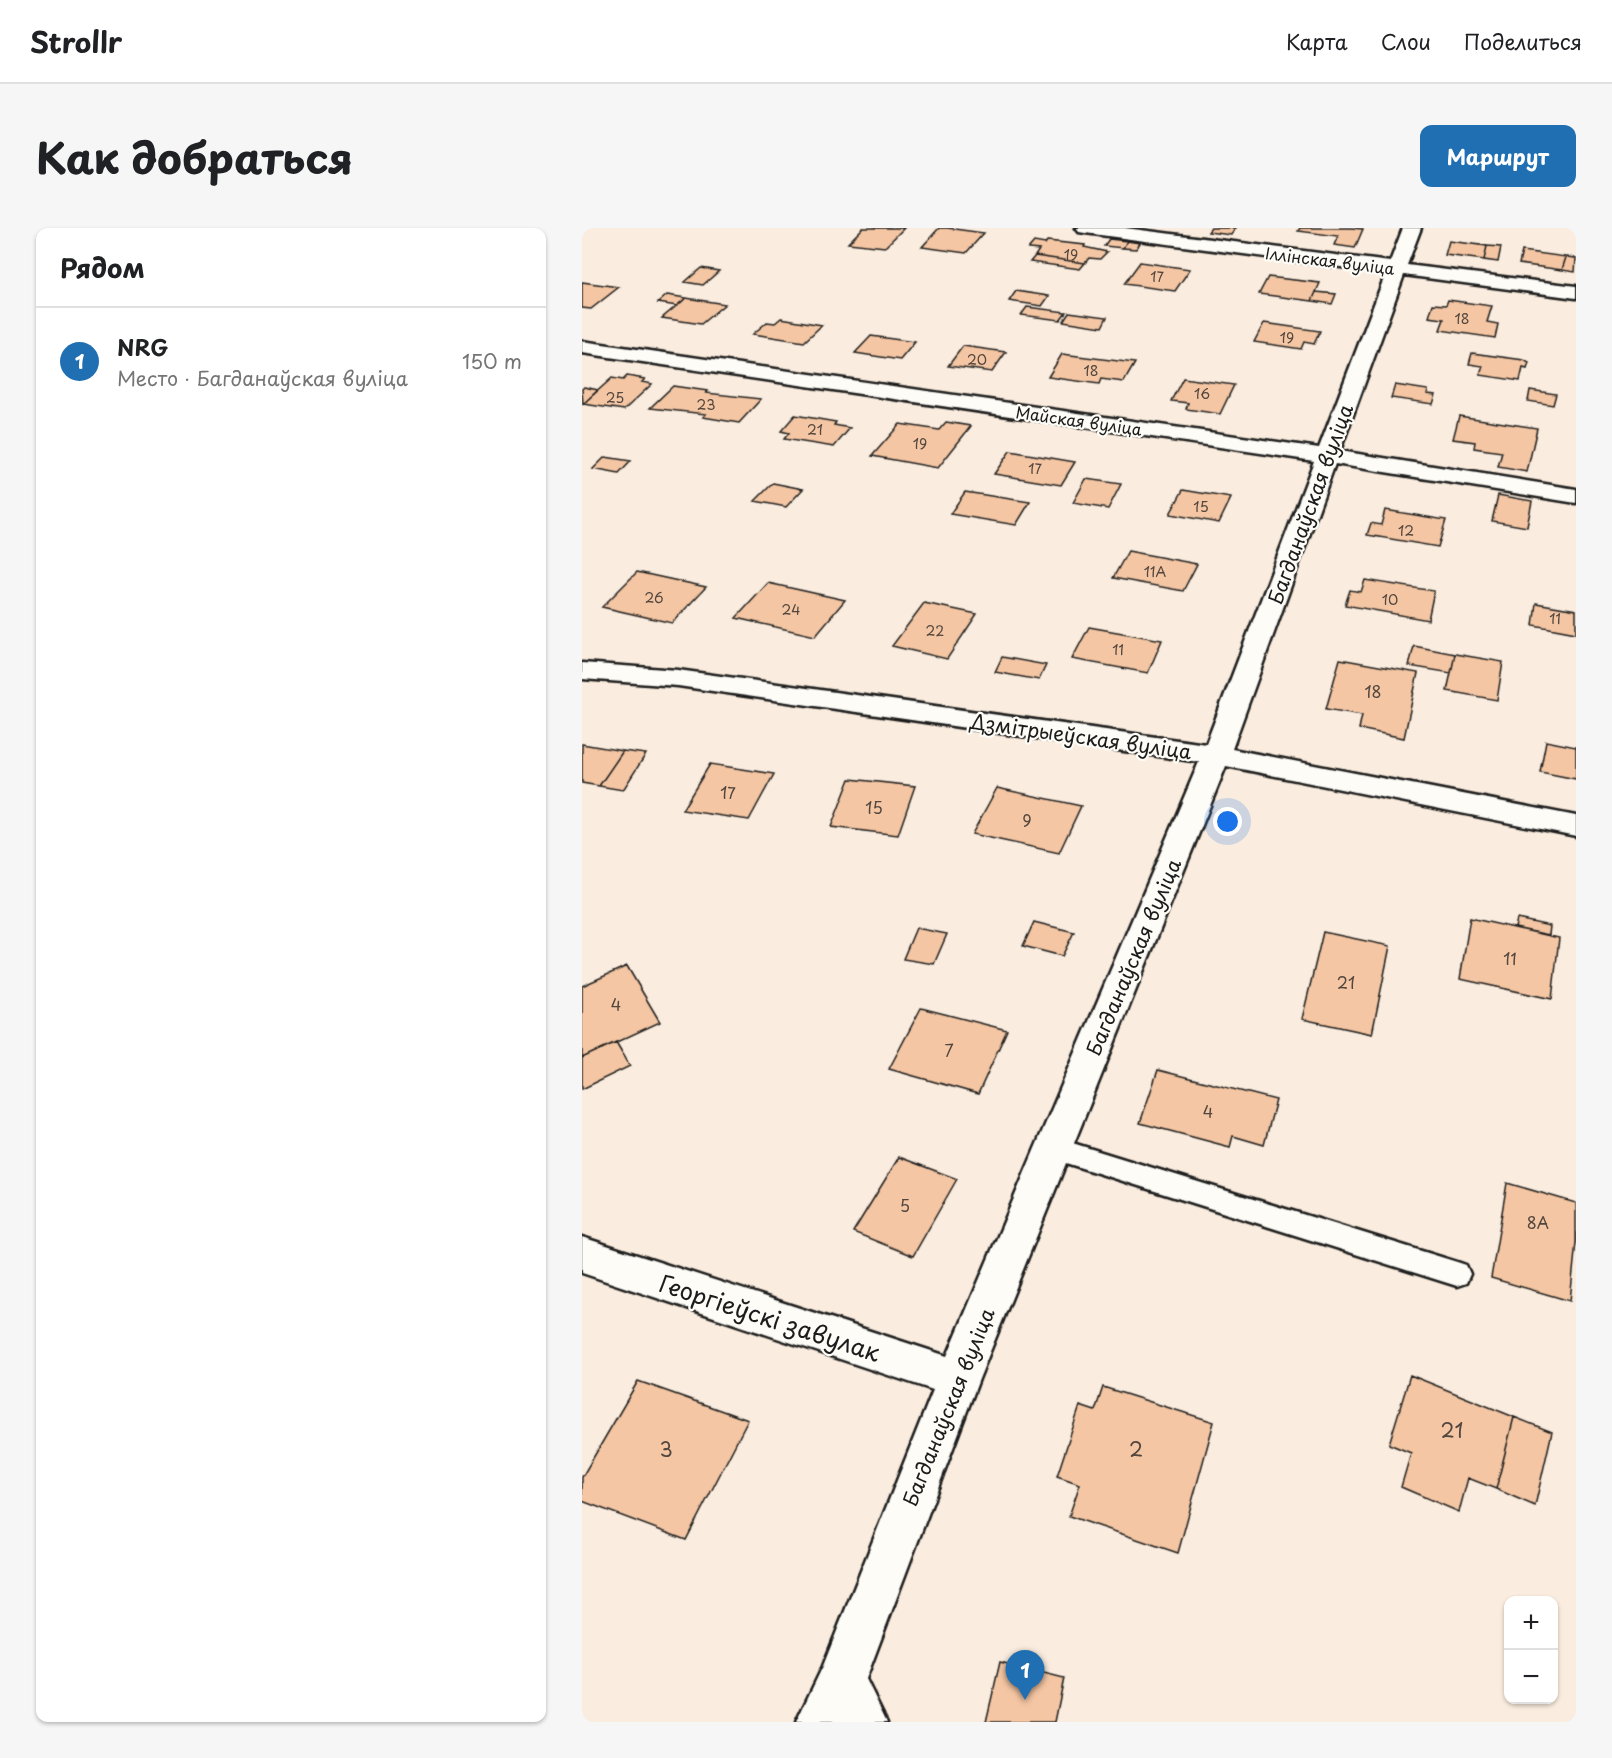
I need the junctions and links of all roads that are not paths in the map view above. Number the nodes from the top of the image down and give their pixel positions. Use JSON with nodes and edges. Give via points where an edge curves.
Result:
{"nodes":[{"id":1,"x":1085,"y":228,"type":"edge"},
{"id":2,"x":1412,"y":228,"type":"edge"},
{"id":3,"x":1398,"y":269,"type":"junction"},
{"id":4,"x":1576,"y":292,"type":"edge"},
{"id":5,"x":582,"y":347,"type":"edge"},
{"id":6,"x":1327,"y":456,"type":"junction"},
{"id":7,"x":1576,"y":496,"type":"edge"},
{"id":8,"x":582,"y":671,"type":"edge"},
{"id":9,"x":1216,"y":755,"type":"junction"},
{"id":10,"x":1576,"y":826,"type":"edge"},
{"id":11,"x":1053,"y":1148,"type":"junction"},
{"id":12,"x":582,"y":1255,"type":"edge"},
{"id":13,"x":1457,"y":1274,"type":"dead end"},
{"id":14,"x":958,"y":1379,"type":"junction"},
{"id":15,"x":842,"y":1681,"type":"junction"},
{"id":16,"x":820,"y":1722,"type":"edge"},
{"id":17,"x":863,"y":1722,"type":"edge"}],
"edges":[{"from":1,"to":3,"type":"street","name":"Іллінская вуліца"},
{"from":2,"to":3,"type":"street","name":"Багданаўская вуліца"},
{"from":3,"to":4,"type":"street","name":"Іллінская вуліца"},
{"from":3,"to":6,"type":"street","name":"Багданаўская вуліца"},
{"from":5,"to":6,"type":"street","name":"Майская вуліца"},
{"from":6,"to":7,"type":"street","name":"Майская вуліца"},
{"from":6,"to":9,"type":"street","name":"Багданаўская вуліца"},
{"from":8,"to":9,"type":"street","name":"Дзмітрыеўская вуліца","via":[[678,678]]},
{"from":9,"to":10,"type":"street","name":"Дзмітрыеўская вуліца"},
{"from":9,"to":11,"type":"street","name":"Багданаўская вуліца"},
{"from":11,"to":13,"type":"lane"},
{"from":11,"to":14,"type":"street","name":"Багданаўская вуліца"},
{"from":12,"to":14,"type":"street","name":"Георгіеўскі завулак"},
{"from":14,"to":15,"type":"street","name":"Багданаўская вуліца"},
{"from":15,"to":16,"type":"street","name":"Багданаўская вуліца"},
{"from":15,"to":17,"type":"street"}]}
